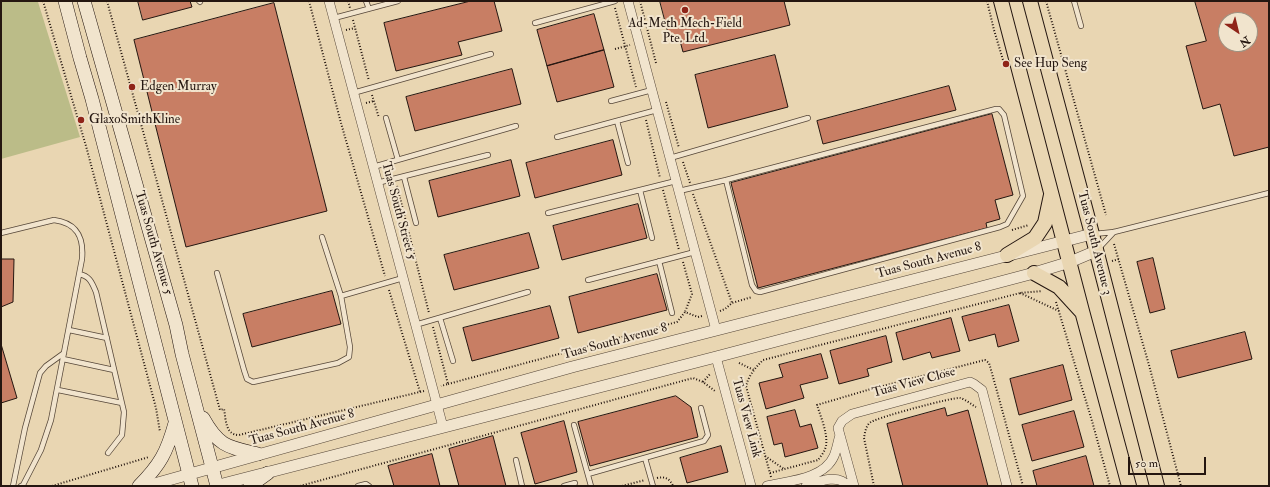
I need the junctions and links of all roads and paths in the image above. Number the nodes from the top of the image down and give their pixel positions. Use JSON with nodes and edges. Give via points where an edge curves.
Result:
{"nodes":[{"id":1,"x":43,"y":1,"type":"edge"},
{"id":2,"x":65,"y":1,"type":"edge"},
{"id":3,"x":84,"y":1,"type":"edge"},
{"id":4,"x":107,"y":1,"type":"edge"},
{"id":5,"x":309,"y":1,"type":"edge"},
{"id":6,"x":329,"y":1,"type":"edge"},
{"id":7,"x":348,"y":1,"type":"edge"},
{"id":8,"x":366,"y":1,"type":"edge"},
{"id":9,"x":398,"y":1,"type":"edge"},
{"id":10,"x":614,"y":1,"type":"edge"},
{"id":11,"x":628,"y":1,"type":"edge"},
{"id":12,"x":1001,"y":1,"type":"edge"},
{"id":13,"x":1030,"y":1,"type":"edge"},
{"id":14,"x":1046,"y":1,"type":"edge"},
{"id":15,"x":1074,"y":1,"type":"edge"},
{"id":16,"x":369,"y":9,"type":"junction"},
{"id":17,"x":351,"y":14,"type":"junction"},
{"id":18,"x":334,"y":18,"type":"junction"},
{"id":19,"x":535,"y":23,"type":"dead end"},
{"id":20,"x":1080,"y":26,"type":"dead end"},
{"id":21,"x":639,"y":42,"type":"junction"},
{"id":22,"x":625,"y":46,"type":"junction"},
{"id":23,"x":615,"y":49,"type":"dead end"},
{"id":24,"x":491,"y":54,"type":"dead end"},
{"id":25,"x":370,"y":88,"type":"junction"},
{"id":26,"x":652,"y":90,"type":"junction"},
{"id":27,"x":354,"y":93,"type":"junction"},
{"id":28,"x":638,"y":94,"type":"junction"},
{"id":29,"x":611,"y":101,"type":"dead end"},
{"id":30,"x":657,"y":110,"type":"junction"},
{"id":31,"x":644,"y":114,"type":"junction"},
{"id":32,"x":386,"y":118,"type":"dead end"},
{"id":33,"x":808,"y":118,"type":"dead end"},
{"id":34,"x":617,"y":121,"type":"junction"},
{"id":35,"x":380,"y":124,"type":"dead end"},
{"id":36,"x":516,"y":126,"type":"dead end"},
{"id":37,"x":557,"y":137,"type":"dead end"},
{"id":38,"x":488,"y":155,"type":"dead end"},
{"id":39,"x":670,"y":158,"type":"junction"},
{"id":40,"x":398,"y":160,"type":"junction"},
{"id":41,"x":628,"y":163,"type":"dead end"},
{"id":42,"x":373,"y":167,"type":"junction"},
{"id":43,"x":404,"y":176,"type":"junction"},
{"id":44,"x":395,"y":179,"type":"junction"},
{"id":45,"x":726,"y":180,"type":"junction"},
{"id":46,"x":676,"y":181,"type":"junction"},
{"id":47,"x":377,"y":183,"type":"junction"},
{"id":48,"x":662,"y":184,"type":"junction"},
{"id":49,"x":640,"y":190,"type":"junction"},
{"id":50,"x":679,"y":191,"type":"junction"},
{"id":51,"x":1269,"y":193,"type":"edge"},
{"id":52,"x":1052,"y":194,"type":"junction"},
{"id":53,"x":548,"y":213,"type":"dead end"},
{"id":54,"x":1106,"y":215,"type":"dead end"},
{"id":55,"x":416,"y":223,"type":"dead end"},
{"id":56,"x":1114,"y":232,"type":"junction"},
{"id":57,"x":1,"y":233,"type":"edge"},
{"id":58,"x":1092,"y":234,"type":"junction"},
{"id":59,"x":322,"y":237,"type":"dead end"},
{"id":60,"x":652,"y":238,"type":"dead end"},
{"id":61,"x":1064,"y":241,"type":"junction"},
{"id":62,"x":1114,"y":244,"type":"dead end"},
{"id":63,"x":1096,"y":251,"type":"junction"},
{"id":64,"x":695,"y":252,"type":"junction"},
{"id":65,"x":681,"y":255,"type":"junction"},
{"id":66,"x":1006,"y":255,"type":"junction"},
{"id":67,"x":1119,"y":259,"type":"junction"},
{"id":68,"x":659,"y":261,"type":"junction"},
{"id":69,"x":1112,"y":261,"type":"dead end"},
{"id":70,"x":1070,"y":262,"type":"junction"},
{"id":71,"x":216,"y":273,"type":"dead end"},
{"id":72,"x":1034,"y":273,"type":"junction"},
{"id":73,"x":79,"y":274,"type":"junction"},
{"id":74,"x":403,"y":278,"type":"junction"},
{"id":75,"x":588,"y":280,"type":"dead end"},
{"id":76,"x":387,"y":282,"type":"junction"},
{"id":77,"x":1046,"y":291,"type":"dead end"},
{"id":78,"x":528,"y":292,"type":"dead end"},
{"id":79,"x":1020,"y":293,"type":"junction"},
{"id":80,"x":342,"y":296,"type":"junction"},
{"id":81,"x":1055,"y":297,"type":"dead end"},
{"id":82,"x":1059,"y":311,"type":"junction"},
{"id":83,"x":1082,"y":311,"type":"junction"},
{"id":84,"x":685,"y":312,"type":"junction"},
{"id":85,"x":672,"y":313,"type":"dead end"},
{"id":86,"x":713,"y":314,"type":"junction"},
{"id":87,"x":440,"y":318,"type":"junction"},
{"id":88,"x":431,"y":321,"type":"junction"},
{"id":89,"x":415,"y":325,"type":"junction"},
{"id":90,"x":69,"y":330,"type":"junction"},
{"id":91,"x":716,"y":330,"type":"junction"},
{"id":92,"x":107,"y":338,"type":"junction"},
{"id":93,"x":64,"y":353,"type":"junction"},
{"id":94,"x":716,"y":356,"type":"junction"},
{"id":95,"x":63,"y":359,"type":"junction"},
{"id":96,"x":453,"y":361,"type":"dead end"},
{"id":97,"x":114,"y":370,"type":"junction"},
{"id":98,"x":702,"y":382,"type":"dead end"},
{"id":99,"x":448,"y":384,"type":"junction"},
{"id":100,"x":432,"y":389,"type":"junction"},
{"id":101,"x":58,"y":390,"type":"junction"},
{"id":102,"x":420,"y":392,"type":"junction"},
{"id":103,"x":122,"y":403,"type":"junction"},
{"id":104,"x":196,"y":404,"type":"junction"},
{"id":105,"x":437,"y":405,"type":"junction"},
{"id":106,"x":701,"y":408,"type":"dead end"},
{"id":107,"x":980,"y":410,"type":"dead end"},
{"id":108,"x":176,"y":421,"type":"junction"},
{"id":109,"x":574,"y":425,"type":"dead end"},
{"id":110,"x":442,"y":427,"type":"junction"},
{"id":111,"x":840,"y":434,"type":"junction"},
{"id":112,"x":161,"y":439,"type":"dead end"},
{"id":113,"x":108,"y":453,"type":"dead end"},
{"id":114,"x":258,"y":454,"type":"junction"},
{"id":115,"x":152,"y":456,"type":"dead end"},
{"id":116,"x":765,"y":456,"type":"junction"},
{"id":117,"x":645,"y":458,"type":"junction"},
{"id":118,"x":516,"y":460,"type":"dead end"},
{"id":119,"x":212,"y":468,"type":"junction"},
{"id":120,"x":784,"y":469,"type":"junction"},
{"id":121,"x":268,"y":473,"type":"junction"},
{"id":122,"x":770,"y":473,"type":"junction"},
{"id":123,"x":588,"y":474,"type":"junction"},
{"id":124,"x":651,"y":478,"type":"junction"},
{"id":125,"x":190,"y":480,"type":"edge"},
{"id":126,"x":575,"y":483,"type":"dead end"},
{"id":127,"x":770,"y":485,"type":"edge"},
{"id":128,"x":13,"y":486,"type":"edge"},
{"id":129,"x":22,"y":486,"type":"edge"},
{"id":130,"x":52,"y":486,"type":"edge"},
{"id":131,"x":139,"y":486,"type":"edge"},
{"id":132,"x":147,"y":486,"type":"edge"},
{"id":133,"x":216,"y":486,"type":"edge"},
{"id":134,"x":250,"y":486,"type":"edge"},
{"id":135,"x":300,"y":486,"type":"edge"},
{"id":136,"x":358,"y":486,"type":"edge"},
{"id":137,"x":370,"y":486,"type":"edge"},
{"id":138,"x":522,"y":486,"type":"edge"},
{"id":139,"x":564,"y":486,"type":"edge"},
{"id":140,"x":591,"y":486,"type":"edge"},
{"id":141,"x":622,"y":486,"type":"edge"},
{"id":142,"x":653,"y":486,"type":"edge"},
{"id":143,"x":673,"y":486,"type":"edge"},
{"id":144,"x":751,"y":486,"type":"edge"},
{"id":145,"x":806,"y":486,"type":"edge"},
{"id":146,"x":848,"y":486,"type":"edge"},
{"id":147,"x":854,"y":486,"type":"edge"},
{"id":148,"x":874,"y":486,"type":"edge"},
{"id":149,"x":1006,"y":486,"type":"edge"},
{"id":150,"x":1023,"y":486,"type":"edge"},
{"id":151,"x":1110,"y":486,"type":"edge"},
{"id":152,"x":1129,"y":486,"type":"edge"},
{"id":153,"x":1158,"y":486,"type":"edge"},
{"id":154,"x":1181,"y":486,"type":"edge"}],
"edges":[{"from":1,"to":112,"type":"path","via":[[86,146],[156,408]]},
{"from":2,"to":108,"type":"main road","name":"Tuas South Avenue 5"},
{"from":3,"to":104,"type":"main road","name":"Tuas South Avenue 5","via":[[176,324]]},
{"from":4,"to":102,"type":"path","via":[[220,410],[224,409],[230,432],[239,435]]},
{"from":5,"to":76,"type":"path"},
{"from":6,"to":18,"type":"street","name":"Tuas South Street 5"},
{"from":7,"to":17,"type":"path"},
{"from":8,"to":16,"type":"lane"},
{"from":9,"to":16,"type":"lane"},
{"from":10,"to":19,"type":"lane"},
{"from":10,"to":22,"type":"path"},
{"from":11,"to":21,"type":"street"},
{"from":12,"to":52,"type":"main road"},
{"from":13,"to":58,"type":"main road","name":"Tuas South Avenue 3"},
{"from":14,"to":54,"type":"path"},
{"from":15,"to":20,"type":"lane"},
{"from":16,"to":17,"type":"lane"},
{"from":17,"to":18,"type":"lane"},
{"from":17,"to":25,"type":"path"},
{"from":18,"to":27,"type":"street","name":"Tuas South Street 5"},
{"from":21,"to":22,"type":"path"},
{"from":21,"to":26,"type":"street"},
{"from":22,"to":23,"type":"path"},
{"from":22,"to":28,"type":"path"},
{"from":24,"to":25,"type":"lane"},
{"from":25,"to":27,"type":"lane"},
{"from":25,"to":35,"type":"path"},
{"from":26,"to":28,"type":"lane"},
{"from":26,"to":30,"type":"street"},
{"from":27,"to":42,"type":"street","name":"Tuas South Street 5"},
{"from":28,"to":29,"type":"lane"},
{"from":30,"to":31,"type":"lane"},
{"from":30,"to":39,"type":"street"},
{"from":31,"to":34,"type":"lane"},
{"from":31,"to":48,"type":"path"},
{"from":32,"to":40,"type":"lane"},
{"from":33,"to":39,"type":"lane"},
{"from":34,"to":37,"type":"lane"},
{"from":34,"to":41,"type":"lane"},
{"from":36,"to":40,"type":"lane"},
{"from":38,"to":43,"type":"lane"},
{"from":39,"to":46,"type":"street"},
{"from":40,"to":42,"type":"lane"},
{"from":42,"to":47,"type":"street","name":"Tuas South Street 5"},
{"from":43,"to":44,"type":"lane"},
{"from":43,"to":55,"type":"lane"},
{"from":44,"to":47,"type":"lane"},
{"from":44,"to":88,"type":"path"},
{"from":45,"to":45,"type":"lane","via":[[752,285],[760,292],[1000,227],[1007,224],[1022,196],[1004,115],[999,109]]},
{"from":45,"to":50,"type":"lane"},
{"from":46,"to":48,"type":"lane"},
{"from":46,"to":50,"type":"street"},
{"from":47,"to":74,"type":"street","name":"Tuas South Street 5"},
{"from":48,"to":49,"type":"lane"},
{"from":48,"to":65,"type":"path"},
{"from":49,"to":53,"type":"lane"},
{"from":49,"to":60,"type":"lane"},
{"from":50,"to":64,"type":"street"},
{"from":51,"to":56,"type":"lane"},
{"from":52,"to":61,"type":"main road"},
{"from":52,"to":66,"type":"main road","via":[[1045,223],[1035,238]]},
{"from":56,"to":58,"type":"lane"},
{"from":56,"to":63,"type":"lane"},
{"from":57,"to":73,"type":"lane","via":[[54,220],[68,224],[76,229],[83,246]]},
{"from":58,"to":61,"type":"street","name":"Tuas South Avenue 8"},
{"from":58,"to":63,"type":"main road","name":"Tuas South Avenue 3"},
{"from":59,"to":80,"type":"lane"},
{"from":61,"to":66,"type":"street","name":"Tuas South Avenue 8"},
{"from":61,"to":70,"type":"main road"},
{"from":62,"to":67,"type":"path"},
{"from":63,"to":70,"type":"street"},
{"from":63,"to":153,"type":"main road","name":"Tuas South Avenue 3"},
{"from":64,"to":65,"type":"lane"},
{"from":64,"to":86,"type":"street"},
{"from":65,"to":68,"type":"lane"},
{"from":65,"to":84,"type":"path","via":[[692,294]]},
{"from":66,"to":91,"type":"street","name":"Tuas South Avenue 8"},
{"from":67,"to":69,"type":"path"},
{"from":67,"to":154,"type":"path"},
{"from":68,"to":75,"type":"lane"},
{"from":68,"to":85,"type":"lane"},
{"from":70,"to":72,"type":"street"},
{"from":70,"to":83,"type":"main road"},
{"from":71,"to":80,"type":"lane","via":[[247,379],[253,382],[338,363],[349,357],[350,347]]},
{"from":72,"to":83,"type":"main road","via":[[1059,287]]},
{"from":72,"to":94,"type":"street"},
{"from":73,"to":90,"type":"lane"},
{"from":73,"to":92,"type":"lane","via":[[90,279],[96,292]]},
{"from":74,"to":76,"type":"lane"},
{"from":74,"to":89,"type":"street","name":"Tuas South Street 5"},
{"from":76,"to":80,"type":"lane"},
{"from":76,"to":102,"type":"path"},
{"from":77,"to":79,"type":"path"},
{"from":78,"to":87,"type":"lane"},
{"from":79,"to":82,"type":"path"},
{"from":79,"to":116,"type":"path","via":[[763,360],[748,378],[746,386]]},
{"from":81,"to":82,"type":"path"},
{"from":82,"to":151,"type":"path"},
{"from":83,"to":152,"type":"main road"},
{"from":84,"to":86,"type":"path","via":[[698,317]]},
{"from":84,"to":99,"type":"path","via":[[677,322]]},
{"from":86,"to":91,"type":"street"},
{"from":87,"to":88,"type":"lane"},
{"from":87,"to":96,"type":"lane"},
{"from":88,"to":89,"type":"lane"},
{"from":88,"to":99,"type":"path"},
{"from":89,"to":100,"type":"street","name":"Tuas South Street 5"},
{"from":90,"to":92,"type":"lane"},
{"from":90,"to":93,"type":"lane"},
{"from":91,"to":105,"type":"street","name":"Tuas South Avenue 8"},
{"from":92,"to":97,"type":"lane"},
{"from":93,"to":95,"type":"lane"},
{"from":93,"to":128,"type":"lane","via":[[46,366],[38,381]]},
{"from":94,"to":110,"type":"street"},
{"from":94,"to":144,"type":"street","name":"Tuas View Link"},
{"from":95,"to":97,"type":"lane"},
{"from":95,"to":101,"type":"lane"},
{"from":97,"to":103,"type":"lane"},
{"from":98,"to":135,"type":"path","via":[[693,378],[664,385]]},
{"from":99,"to":100,"type":"path"},
{"from":100,"to":102,"type":"path"},
{"from":100,"to":105,"type":"street","name":"Tuas South Street 5"},
{"from":101,"to":103,"type":"lane"},
{"from":101,"to":129,"type":"lane","via":[[47,435]]},
{"from":103,"to":113,"type":"lane","via":[[122,435]]},
{"from":104,"to":114,"type":"main road","via":[[216,438],[223,444]]},
{"from":104,"to":119,"type":"main road","name":"Tuas South Avenue 5"},
{"from":105,"to":110,"type":"street","name":"Tuas South Street 5"},
{"from":105,"to":114,"type":"street","name":"Tuas South Avenue 8"},
{"from":106,"to":117,"type":"lane","via":[[708,435],[706,440]]},
{"from":107,"to":148,"type":"path","via":[[960,398],[870,422],[864,438]]},
{"from":108,"to":125,"type":"main road","name":"Tuas South Avenue 5"},
{"from":108,"to":131,"type":"main road","via":[[160,462],[154,472]]},
{"from":109,"to":123,"type":"lane"},
{"from":110,"to":121,"type":"street"},
{"from":111,"to":127,"type":"street","name":"Tuas View Close","via":[[834,456],[826,467],[816,474]]},
{"from":111,"to":147,"type":"street"},
{"from":111,"to":149,"type":"street","name":"Tuas View Close","via":[[838,428],[842,421],[852,414],[970,382],[982,390]]},
{"from":114,"to":119,"type":"street","name":"Tuas South Avenue 8"},
{"from":115,"to":130,"type":"path"},
{"from":116,"to":120,"type":"path"},
{"from":116,"to":122,"type":"path"},
{"from":117,"to":123,"type":"lane"},
{"from":117,"to":124,"type":"lane"},
{"from":118,"to":138,"type":"lane"},
{"from":119,"to":125,"type":"street","name":"Tuas South Avenue 8"},
{"from":119,"to":133,"type":"main road","name":"Tuas South Avenue 5"},
{"from":120,"to":122,"type":"path"},
{"from":120,"to":150,"type":"path","via":[[818,460],[823,454],[826,446],[825,428],[817,405],[985,360],[989,363]]},
{"from":121,"to":133,"type":"street"},
{"from":121,"to":134,"type":"main road"},
{"from":122,"to":127,"type":"path"},
{"from":123,"to":140,"type":"lane"},
{"from":124,"to":141,"type":"path"},
{"from":124,"to":142,"type":"lane"},
{"from":124,"to":143,"type":"path","via":[[668,479]]},
{"from":125,"to":132,"type":"street","name":"Tuas South Avenue 8"},
{"from":126,"to":139,"type":"lane"},
{"from":136,"to":137,"type":"lane"},
{"from":145,"to":146,"type":"street","via":[[835,479]]}]}
